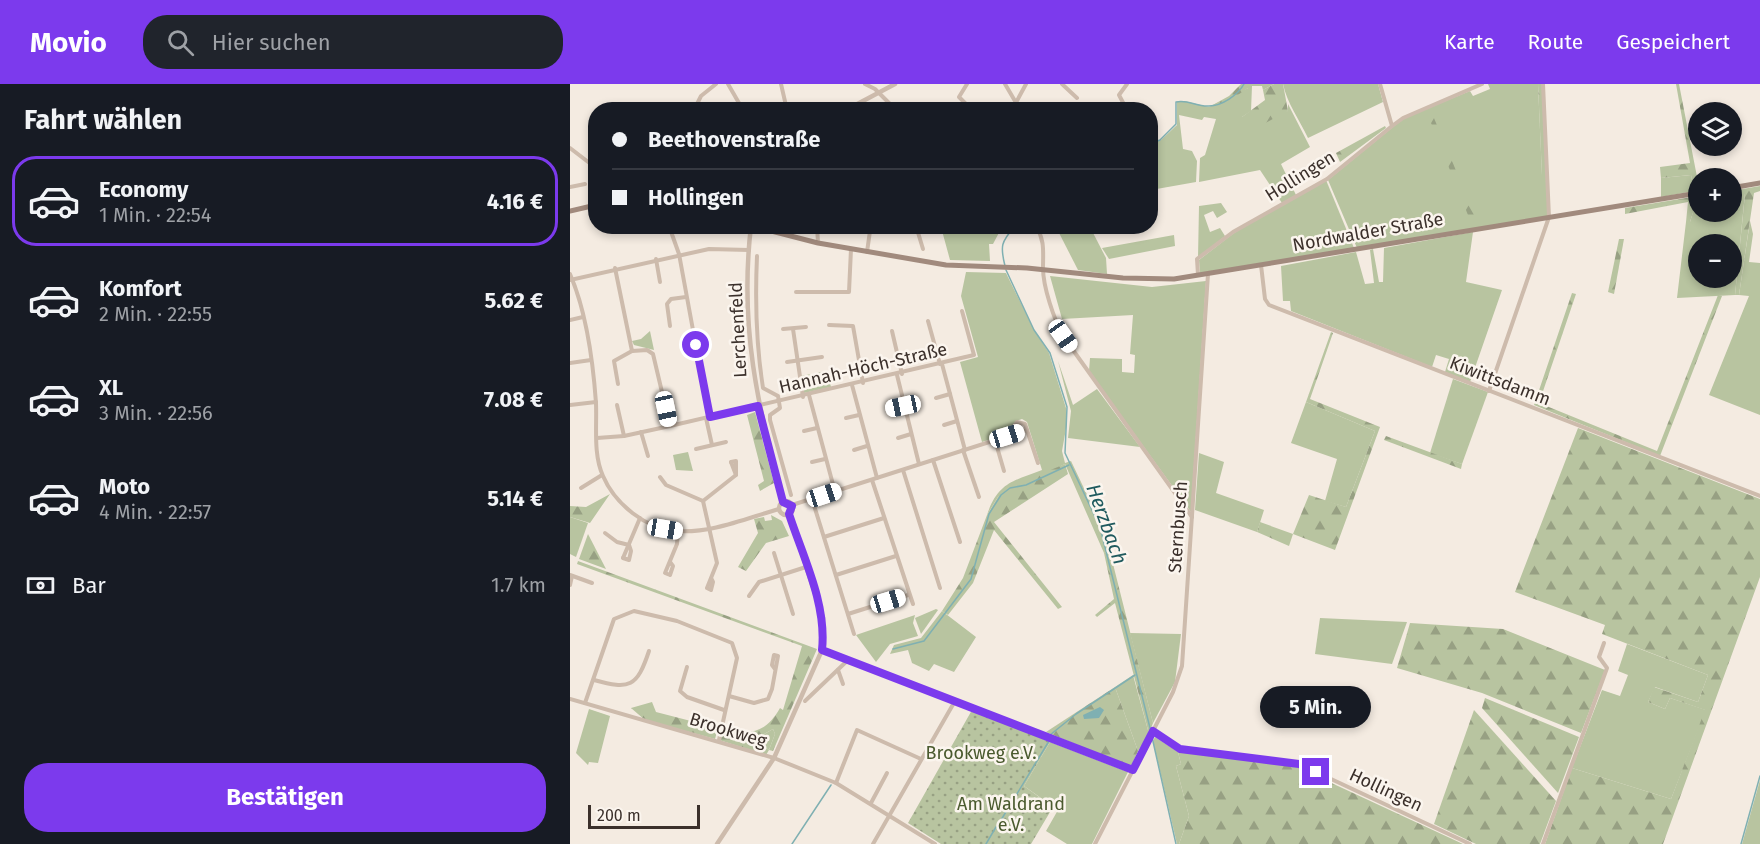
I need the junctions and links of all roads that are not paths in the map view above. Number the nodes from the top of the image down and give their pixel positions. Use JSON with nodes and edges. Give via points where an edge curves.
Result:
{"nodes":[{"id":1,"x":716,"y":84,"type":"edge"},
{"id":2,"x":728,"y":84,"type":"edge"},
{"id":3,"x":781,"y":84,"type":"edge"},
{"id":4,"x":865,"y":84,"type":"edge"},
{"id":5,"x":896,"y":84,"type":"edge"},
{"id":6,"x":967,"y":84,"type":"edge"},
{"id":7,"x":1005,"y":84,"type":"edge"},
{"id":8,"x":1026,"y":84,"type":"edge"},
{"id":9,"x":1062,"y":84,"type":"edge"},
{"id":10,"x":1127,"y":84,"type":"edge"},
{"id":11,"x":1380,"y":84,"type":"edge"},
{"id":12,"x":1482,"y":84,"type":"edge"},
{"id":13,"x":1543,"y":84,"type":"edge"},
{"id":14,"x":878,"y":93,"type":"junction"},
{"id":15,"x":1077,"y":98,"type":"dead end"},
{"id":16,"x":1014,"y":101,"type":"joint"},
{"id":17,"x":698,"y":102,"type":"edge"},
{"id":18,"x":739,"y":102,"type":"edge"},
{"id":19,"x":785,"y":102,"type":"edge"},
{"id":20,"x":861,"y":102,"type":"edge"},
{"id":21,"x":889,"y":102,"type":"edge"},
{"id":22,"x":965,"y":102,"type":"edge"},
{"id":23,"x":1123,"y":102,"type":"edge"},
{"id":24,"x":1392,"y":126,"type":"junction"},
{"id":25,"x":570,"y":148,"type":"edge"},
{"id":26,"x":588,"y":162,"type":"edge"},
{"id":27,"x":1760,"y":183,"type":"edge"},
{"id":28,"x":585,"y":184,"type":"dead end"},
{"id":29,"x":1742,"y":186,"type":"edge"},
{"id":30,"x":570,"y":187,"type":"edge"},
{"id":31,"x":1688,"y":195,"type":"edge"},
{"id":32,"x":588,"y":208,"type":"edge"},
{"id":33,"x":570,"y":211,"type":"edge"},
{"id":34,"x":1549,"y":217,"type":"junction"},
{"id":35,"x":672,"y":234,"type":"edge"},
{"id":36,"x":751,"y":234,"type":"edge"},
{"id":37,"x":783,"y":234,"type":"edge"},
{"id":38,"x":817,"y":234,"type":"edge"},
{"id":39,"x":869,"y":234,"type":"edge"},
{"id":40,"x":918,"y":234,"type":"edge"},
{"id":41,"x":1039,"y":234,"type":"edge"},
{"id":42,"x":818,"y":243,"type":"junction"},
{"id":43,"x":851,"y":249,"type":"junction"},
{"id":44,"x":923,"y":249,"type":"dead end"},
{"id":45,"x":749,"y":250,"type":"junction"},
{"id":46,"x":867,"y":252,"type":"junction"},
{"id":47,"x":679,"y":254,"type":"junction"},
{"id":48,"x":758,"y":256,"type":"dead end"},
{"id":49,"x":748,"y":259,"type":"junction"},
{"id":50,"x":656,"y":260,"type":"junction"},
{"id":51,"x":1261,"y":265,"type":"junction"},
{"id":52,"x":615,"y":268,"type":"junction"},
{"id":53,"x":757,"y":269,"type":"junction"},
{"id":54,"x":1042,"y":269,"type":"junction"},
{"id":55,"x":570,"y":274,"type":"edge"},
{"id":56,"x":1208,"y":274,"type":"junction"},
{"id":57,"x":1198,"y":276,"type":"junction"},
{"id":58,"x":571,"y":279,"type":"edge"},
{"id":59,"x":660,"y":282,"type":"dead end"},
{"id":60,"x":796,"y":292,"type":"dead end"},
{"id":61,"x":686,"y":297,"type":"junction"},
{"id":62,"x":962,"y":311,"type":"dead end"},
{"id":63,"x":583,"y":317,"type":"junction"},
{"id":64,"x":570,"y":320,"type":"edge"},
{"id":65,"x":928,"y":321,"type":"dead end"},
{"id":66,"x":829,"y":325,"type":"dead end"},
{"id":67,"x":670,"y":326,"type":"dead end"},
{"id":68,"x":806,"y":327,"type":"dead end"},
{"id":69,"x":794,"y":328,"type":"junction"},
{"id":70,"x":783,"y":329,"type":"dead end"},
{"id":71,"x":892,"y":331,"type":"dead end"},
{"id":72,"x":632,"y":351,"type":"junction"},
{"id":73,"x":822,"y":357,"type":"dead end"},
{"id":74,"x":591,"y":360,"type":"junction"},
{"id":75,"x":797,"y":360,"type":"junction"},
{"id":76,"x":787,"y":362,"type":"dead end"},
{"id":77,"x":570,"y":363,"type":"edge"},
{"id":78,"x":941,"y":364,"type":"junction"},
{"id":79,"x":899,"y":374,"type":"junction"},
{"id":80,"x":863,"y":383,"type":"junction"},
{"id":81,"x":618,"y":384,"type":"dead end"},
{"id":82,"x":852,"y":385,"type":"junction"},
{"id":83,"x":1490,"y":391,"type":"junction"},
{"id":84,"x":950,"y":394,"type":"junction"},
{"id":85,"x":809,"y":395,"type":"junction"},
{"id":86,"x":803,"y":396,"type":"junction"},
{"id":87,"x":936,"y":398,"type":"dead end"},
{"id":88,"x":596,"y":402,"type":"junction"},
{"id":89,"x":779,"y":402,"type":"junction"},
{"id":90,"x":570,"y":405,"type":"edge"},
{"id":91,"x":617,"y":405,"type":"dead end"},
{"id":92,"x":758,"y":406,"type":"junction"},
{"id":93,"x":903,"y":406,"type":"junction"},
{"id":94,"x":890,"y":409,"type":"dead end"},
{"id":95,"x":859,"y":415,"type":"junction"},
{"id":96,"x":708,"y":417,"type":"junction"},
{"id":97,"x":846,"y":418,"type":"dead end"},
{"id":98,"x":957,"y":421,"type":"junction"},
{"id":99,"x":944,"y":425,"type":"dead end"},
{"id":100,"x":670,"y":426,"type":"junction"},
{"id":101,"x":817,"y":428,"type":"junction"},
{"id":102,"x":1027,"y":430,"type":"junction"},
{"id":103,"x":804,"y":431,"type":"dead end"},
{"id":104,"x":641,"y":432,"type":"junction"},
{"id":105,"x":910,"y":434,"type":"junction"},
{"id":106,"x":624,"y":436,"type":"junction"},
{"id":107,"x":1007,"y":436,"type":"junction"},
{"id":108,"x":597,"y":438,"type":"junction"},
{"id":109,"x":898,"y":438,"type":"dead end"},
{"id":110,"x":995,"y":440,"type":"junction"},
{"id":111,"x":726,"y":442,"type":"dead end"},
{"id":112,"x":712,"y":445,"type":"junction"},
{"id":113,"x":867,"y":446,"type":"junction"},
{"id":114,"x":696,"y":449,"type":"dead end"},
{"id":115,"x":854,"y":450,"type":"dead end"},
{"id":116,"x":964,"y":450,"type":"junction"},
{"id":117,"x":648,"y":456,"type":"dead end"},
{"id":118,"x":825,"y":459,"type":"junction"},
{"id":119,"x":933,"y":460,"type":"junction"},
{"id":120,"x":813,"y":462,"type":"dead end"},
{"id":121,"x":1038,"y":463,"type":"dead end"},
{"id":122,"x":919,"y":465,"type":"junction"},
{"id":123,"x":903,"y":470,"type":"junction"},
{"id":124,"x":1004,"y":471,"type":"dead end"},
{"id":125,"x":602,"y":475,"type":"junction"},
{"id":126,"x":736,"y":475,"type":"dead end"},
{"id":127,"x":660,"y":477,"type":"dead end"},
{"id":128,"x":874,"y":479,"type":"junction"},
{"id":129,"x":786,"y":480,"type":"junction"},
{"id":130,"x":581,"y":488,"type":"dead end"},
{"id":131,"x":780,"y":490,"type":"junction"},
{"id":132,"x":835,"y":492,"type":"junction"},
{"id":133,"x":791,"y":495,"type":"dead end"},
{"id":134,"x":1760,"y":496,"type":"edge"},
{"id":135,"x":979,"y":497,"type":"dead end"},
{"id":136,"x":812,"y":499,"type":"junction"},
{"id":137,"x":703,"y":501,"type":"junction"},
{"id":138,"x":783,"y":502,"type":"junction"},
{"id":139,"x":792,"y":506,"type":"junction"},
{"id":140,"x":779,"y":510,"type":"junction"},
{"id":141,"x":789,"y":514,"type":"junction"},
{"id":142,"x":1192,"y":517,"type":"junction"},
{"id":143,"x":640,"y":518,"type":"junction"},
{"id":144,"x":884,"y":518,"type":"junction"},
{"id":145,"x":710,"y":528,"type":"junction"},
{"id":146,"x":678,"y":531,"type":"junction"},
{"id":147,"x":605,"y":533,"type":"dead end"},
{"id":148,"x":824,"y":537,"type":"junction"},
{"id":149,"x":960,"y":542,"type":"dead end"},
{"id":150,"x":774,"y":554,"type":"dead end"},
{"id":151,"x":896,"y":556,"type":"junction"},
{"id":152,"x":670,"y":562,"type":"dead end"},
{"id":153,"x":806,"y":567,"type":"junction"},
{"id":154,"x":571,"y":575,"type":"edge"},
{"id":155,"x":781,"y":575,"type":"junction"},
{"id":156,"x":836,"y":575,"type":"junction"},
{"id":157,"x":711,"y":579,"type":"dead end"},
{"id":158,"x":592,"y":583,"type":"dead end"},
{"id":159,"x":570,"y":585,"type":"edge"},
{"id":160,"x":940,"y":588,"type":"dead end"},
{"id":161,"x":909,"y":595,"type":"junction"},
{"id":162,"x":749,"y":596,"type":"dead end"},
{"id":163,"x":913,"y":604,"type":"dead end"},
{"id":164,"x":793,"y":614,"type":"dead end"},
{"id":165,"x":848,"y":614,"type":"junction"},
{"id":166,"x":854,"y":634,"type":"dead end"},
{"id":167,"x":1604,"y":643,"type":"dead end"},
{"id":168,"x":822,"y":650,"type":"junction"},
{"id":169,"x":649,"y":651,"type":"dead end"},
{"id":170,"x":848,"y":660,"type":"junction"},
{"id":171,"x":687,"y":667,"type":"dead end"},
{"id":172,"x":775,"y":669,"type":"dead end"},
{"id":173,"x":838,"y":670,"type":"junction"},
{"id":174,"x":594,"y":680,"type":"junction"},
{"id":175,"x":843,"y":684,"type":"dead end"},
{"id":176,"x":729,"y":696,"type":"junction"},
{"id":177,"x":570,"y":699,"type":"edge"},
{"id":178,"x":805,"y":701,"type":"dead end"},
{"id":179,"x":955,"y":701,"type":"junction"},
{"id":180,"x":585,"y":703,"type":"junction"},
{"id":181,"x":724,"y":710,"type":"junction"},
{"id":182,"x":1153,"y":732,"type":"junction"},
{"id":183,"x":719,"y":740,"type":"junction"},
{"id":184,"x":774,"y":758,"type":"junction"},
{"id":185,"x":921,"y":759,"type":"junction"},
{"id":186,"x":1133,"y":770,"type":"junction"},
{"id":187,"x":887,"y":773,"type":"dead end"},
{"id":188,"x":836,"y":783,"type":"junction"},
{"id":189,"x":871,"y":803,"type":"junction"},
{"id":190,"x":890,"y":815,"type":"junction"},
{"id":191,"x":717,"y":844,"type":"edge"},
{"id":192,"x":873,"y":844,"type":"edge"},
{"id":193,"x":935,"y":844,"type":"edge"},
{"id":194,"x":1095,"y":844,"type":"edge"},
{"id":195,"x":1470,"y":844,"type":"edge"},
{"id":196,"x":1543,"y":844,"type":"edge"}],
"edges":[{"from":1,"to":17,"type":"street"},
{"from":2,"to":18,"type":"street"},
{"from":3,"to":19,"type":"street"},
{"from":4,"to":14,"type":"street"},
{"from":5,"to":14,"type":"street"},
{"from":6,"to":22,"type":"street","via":[[960,97]]},
{"from":7,"to":16,"type":"street"},
{"from":8,"to":16,"type":"street"},
{"from":9,"to":15,"type":"street"},
{"from":10,"to":23,"type":"street","via":[[1119,95]]},
{"from":11,"to":24,"type":"street"},
{"from":12,"to":24,"type":"street"},
{"from":13,"to":34,"type":"street"},
{"from":14,"to":20,"type":"street"},
{"from":14,"to":21,"type":"street"},
{"from":24,"to":57,"type":"street","name":"Hollingen","via":[[1327,179],[1233,232],[1197,260]]},
{"from":25,"to":26,"type":"street"},
{"from":27,"to":29,"type":"main road"},
{"from":28,"to":30,"type":"street"},
{"from":31,"to":34,"type":"main road","name":"Nordwalder Straße"},
{"from":32,"to":33,"type":"main road"},
{"from":34,"to":51,"type":"main road","name":"Nordwalder Straße"},
{"from":34,"to":83,"type":"street"},
{"from":35,"to":47,"type":"street"},
{"from":36,"to":45,"type":"street","name":"Lerchenfeld"},
{"from":37,"to":42,"type":"main road","name":"Nordwalder Straße"},
{"from":38,"to":42,"type":"street"},
{"from":39,"to":46,"type":"street"},
{"from":40,"to":44,"type":"street"},
{"from":41,"to":54,"type":"street","via":[[1044,248]]},
{"from":42,"to":43,"type":"main road","name":"Nordwalder Straße"},
{"from":43,"to":46,"type":"main road","name":"Nordwalder Straße"},
{"from":43,"to":60,"type":"street","via":[[849,292]]},
{"from":45,"to":47,"type":"street","via":[[709,249]]},
{"from":45,"to":49,"type":"street","name":"Lerchenfeld"},
{"from":46,"to":54,"type":"main road","name":"Nordwalder Straße","via":[[946,265]]},
{"from":47,"to":50,"type":"street"},
{"from":47,"to":61,"type":"street"},
{"from":48,"to":53,"type":"street"},
{"from":49,"to":53,"type":"street"},
{"from":49,"to":92,"type":"street","name":"Lerchenfeld","via":[[749,340]]},
{"from":50,"to":52,"type":"street"},
{"from":50,"to":59,"type":"street"},
{"from":51,"to":56,"type":"main road","name":"Nordwalder Straße"},
{"from":51,"to":83,"type":"street","name":"Kiwittsdamm","via":[[1269,305]]},
{"from":52,"to":58,"type":"street"},
{"from":52,"to":72,"type":"street"},
{"from":53,"to":89,"type":"street","via":[[756,318],[763,388],[776,393]]},
{"from":54,"to":57,"type":"main road","name":"Nordwalder Straße","via":[[1150,279]]},
{"from":54,"to":142,"type":"street","via":[[1055,321],[1063,336]]},
{"from":55,"to":58,"type":"street"},
{"from":56,"to":57,"type":"main road","name":"Nordwalder Straße"},
{"from":56,"to":142,"type":"street","name":"Sternbusch"},
{"from":58,"to":63,"type":"street"},
{"from":61,"to":67,"type":"street","via":[[671,299],[667,304]]},
{"from":61,"to":96,"type":"street"},
{"from":62,"to":78,"type":"street","name":"Hannah-Höch-Straße","via":[[975,355]]},
{"from":63,"to":64,"type":"street"},
{"from":63,"to":74,"type":"street"},
{"from":65,"to":78,"type":"street"},
{"from":66,"to":80,"type":"street","via":[[853,326]]},
{"from":68,"to":69,"type":"street"},
{"from":69,"to":70,"type":"street"},
{"from":69,"to":75,"type":"street"},
{"from":71,"to":79,"type":"street"},
{"from":72,"to":81,"type":"street","via":[[614,361]]},
{"from":72,"to":100,"type":"street","via":[[647,350],[653,354]]},
{"from":73,"to":75,"type":"street"},
{"from":74,"to":77,"type":"street"},
{"from":74,"to":88,"type":"street"},
{"from":75,"to":76,"type":"street"},
{"from":75,"to":86,"type":"street"},
{"from":78,"to":79,"type":"street","name":"Hannah-Höch-Straße"},
{"from":78,"to":84,"type":"street"},
{"from":79,"to":80,"type":"street","name":"Hannah-Höch-Straße"},
{"from":79,"to":93,"type":"street"},
{"from":80,"to":82,"type":"street","name":"Hannah-Höch-Straße"},
{"from":82,"to":85,"type":"street","name":"Hannah-Höch-Straße"},
{"from":82,"to":95,"type":"street"},
{"from":83,"to":134,"type":"street","name":"Kiwittsdamm"},
{"from":84,"to":87,"type":"street"},
{"from":84,"to":98,"type":"street"},
{"from":85,"to":86,"type":"street","name":"Hannah-Höch-Straße"},
{"from":85,"to":101,"type":"street"},
{"from":86,"to":89,"type":"street","name":"Hannah-Höch-Straße"},
{"from":88,"to":90,"type":"street"},
{"from":88,"to":108,"type":"street"},
{"from":89,"to":92,"type":"street","name":"Hannah-Höch-Straße"},
{"from":89,"to":129,"type":"street","via":[[780,408],[770,415],[770,420]]},
{"from":91,"to":106,"type":"street"},
{"from":92,"to":96,"type":"street","name":"Hannah-Höch-Straße"},
{"from":92,"to":131,"type":"street","name":"Lerchenfeld"},
{"from":93,"to":94,"type":"street"},
{"from":93,"to":105,"type":"street"},
{"from":95,"to":97,"type":"street"},
{"from":95,"to":113,"type":"street"},
{"from":96,"to":100,"type":"street","name":"Hannah-Höch-Straße"},
{"from":96,"to":112,"type":"street"},
{"from":98,"to":99,"type":"street"},
{"from":98,"to":116,"type":"street"},
{"from":100,"to":104,"type":"street","name":"Hannah-Höch-Straße"},
{"from":101,"to":103,"type":"street"},
{"from":101,"to":118,"type":"street"},
{"from":102,"to":107,"type":"street"},
{"from":102,"to":107,"type":"street","via":[[1025,424],[1017,422]]},
{"from":102,"to":121,"type":"street"},
{"from":104,"to":106,"type":"street","name":"Hannah-Höch-Straße"},
{"from":104,"to":117,"type":"street"},
{"from":105,"to":109,"type":"street"},
{"from":105,"to":122,"type":"street"},
{"from":106,"to":108,"type":"street","name":"Hannah-Höch-Straße"},
{"from":107,"to":110,"type":"street"},
{"from":108,"to":125,"type":"street"},
{"from":110,"to":116,"type":"street"},
{"from":110,"to":124,"type":"street"},
{"from":111,"to":112,"type":"street"},
{"from":112,"to":114,"type":"street"},
{"from":113,"to":115,"type":"street"},
{"from":113,"to":128,"type":"street"},
{"from":116,"to":119,"type":"street"},
{"from":116,"to":135,"type":"street"},
{"from":118,"to":120,"type":"street"},
{"from":118,"to":132,"type":"street"},
{"from":119,"to":122,"type":"street"},
{"from":119,"to":149,"type":"street"},
{"from":122,"to":123,"type":"street"},
{"from":123,"to":128,"type":"street"},
{"from":123,"to":160,"type":"street"},
{"from":125,"to":130,"type":"street"},
{"from":125,"to":143,"type":"street","via":[[627,509]]},
{"from":126,"to":137,"type":"street"},
{"from":127,"to":137,"type":"street","via":[[666,485]]},
{"from":128,"to":132,"type":"street"},
{"from":128,"to":144,"type":"street"},
{"from":129,"to":131,"type":"street"},
{"from":129,"to":133,"type":"street"},
{"from":131,"to":138,"type":"street","name":"Lerchenfeld"},
{"from":132,"to":136,"type":"street"},
{"from":136,"to":139,"type":"street"},
{"from":136,"to":148,"type":"street"},
{"from":137,"to":145,"type":"street"},
{"from":138,"to":139,"type":"street"},
{"from":138,"to":140,"type":"street"},
{"from":139,"to":141,"type":"street"},
{"from":140,"to":141,"type":"street"},
{"from":140,"to":145,"type":"street"},
{"from":141,"to":153,"type":"street"},
{"from":142,"to":182,"type":"street","name":"Sternbusch","via":[[1182,666]]},
{"from":143,"to":146,"type":"street"},
{"from":143,"to":147,"type":"street","via":[[629,545]]},
{"from":144,"to":148,"type":"street"},
{"from":144,"to":151,"type":"street"},
{"from":145,"to":146,"type":"street"},
{"from":145,"to":157,"type":"street","via":[[717,562]]},
{"from":146,"to":152,"type":"street"},
{"from":148,"to":156,"type":"street"},
{"from":150,"to":155,"type":"street"},
{"from":151,"to":156,"type":"street"},
{"from":151,"to":161,"type":"street"},
{"from":153,"to":155,"type":"street"},
{"from":153,"to":168,"type":"street","via":[[823,618]]},
{"from":154,"to":158,"type":"street"},
{"from":154,"to":159,"type":"street"},
{"from":155,"to":162,"type":"street","via":[[756,584]]},
{"from":155,"to":164,"type":"street"},
{"from":156,"to":165,"type":"street"},
{"from":161,"to":163,"type":"street"},
{"from":161,"to":165,"type":"street"},
{"from":165,"to":166,"type":"street"},
{"from":167,"to":196,"type":"street","via":[[1599,657],[1607,668]]},
{"from":168,"to":170,"type":"street"},
{"from":168,"to":184,"type":"street"},
{"from":169,"to":174,"type":"street","via":[[641,676],[626,686]]},
{"from":170,"to":173,"type":"street"},
{"from":170,"to":179,"type":"street"},
{"from":171,"to":181,"type":"street","via":[[680,691]]},
{"from":172,"to":176,"type":"street","via":[[768,699],[754,703]]},
{"from":173,"to":175,"type":"street"},
{"from":173,"to":178,"type":"street"},
{"from":174,"to":176,"type":"street","via":[[611,624],[634,611],[677,621],[732,643],[738,656]]},
{"from":174,"to":180,"type":"street"},
{"from":176,"to":181,"type":"street"},
{"from":177,"to":180,"type":"street","name":"Brookweg"},
{"from":179,"to":185,"type":"street"},
{"from":179,"to":186,"type":"street"},
{"from":180,"to":183,"type":"street","name":"Brookweg"},
{"from":181,"to":183,"type":"street"},
{"from":182,"to":186,"type":"street","name":"Sternbusch"},
{"from":182,"to":195,"type":"street","name":"Hollingen","via":[[1180,749],[1299,764]]},
{"from":183,"to":184,"type":"street","name":"Brookweg"},
{"from":184,"to":188,"type":"street","name":"Brookweg"},
{"from":184,"to":191,"type":"street"},
{"from":185,"to":188,"type":"street","via":[[857,730]]},
{"from":185,"to":190,"type":"street"},
{"from":186,"to":194,"type":"street","name":"Sternbusch"},
{"from":187,"to":189,"type":"street"},
{"from":188,"to":189,"type":"street","name":"Brookweg"},
{"from":189,"to":190,"type":"street","name":"Brookweg"},
{"from":190,"to":192,"type":"street"},
{"from":190,"to":193,"type":"street","name":"Brookweg"}]}
